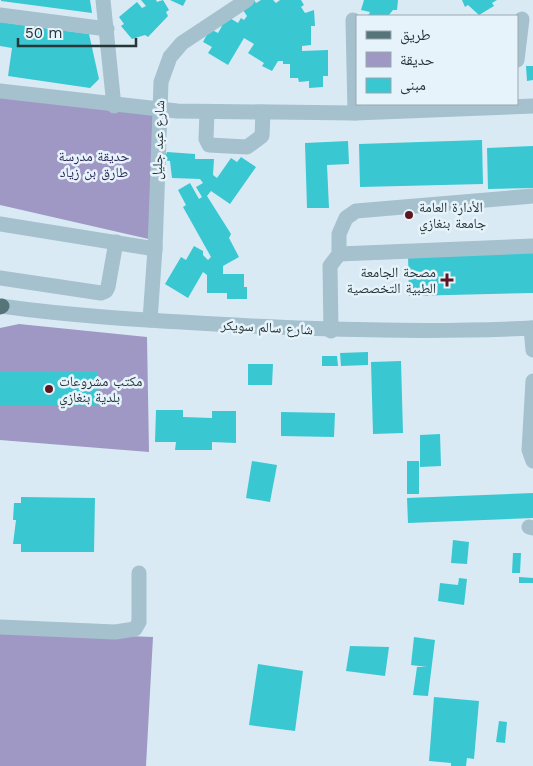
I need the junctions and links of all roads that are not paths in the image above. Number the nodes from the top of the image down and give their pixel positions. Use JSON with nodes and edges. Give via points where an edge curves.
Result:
{"nodes":[{"id":1,"x":103,"y":0,"type":"edge"},
{"id":2,"x":247,"y":0,"type":"edge"},
{"id":3,"x":0,"y":15,"type":"edge"},
{"id":4,"x":522,"y":19,"type":"dead end"},
{"id":5,"x":353,"y":20,"type":"dead end"},
{"id":6,"x":107,"y":29,"type":"junction"},
{"id":7,"x":518,"y":52,"type":"edge"},
{"id":8,"x":0,"y":91,"type":"edge"},
{"id":9,"x":511,"y":105,"type":"edge"},
{"id":10,"x":114,"y":106,"type":"junction"},
{"id":11,"x":533,"y":106,"type":"edge"},
{"id":12,"x":158,"y":110,"type":"junction"},
{"id":13,"x":207,"y":112,"type":"junction"},
{"id":14,"x":263,"y":112,"type":"junction"},
{"id":15,"x":355,"y":113,"type":"junction"},
{"id":16,"x":533,"y":196,"type":"edge"},
{"id":17,"x":0,"y":224,"type":"edge"},
{"id":18,"x":116,"y":242,"type":"junction"},
{"id":19,"x":533,"y":246,"type":"edge"},
{"id":20,"x":155,"y":249,"type":"junction"},
{"id":21,"x":339,"y":254,"type":"junction"},
{"id":22,"x":0,"y":278,"type":"edge"},
{"id":23,"x":1,"y":306,"type":"edge"},
{"id":24,"x":150,"y":320,"type":"junction"},
{"id":25,"x":532,"y":328,"type":"edge"},
{"id":26,"x":331,"y":331,"type":"junction"},
{"id":27,"x":533,"y":350,"type":"edge"},
{"id":28,"x":533,"y":381,"type":"edge"},
{"id":29,"x":533,"y":461,"type":"edge"},
{"id":30,"x":139,"y":573,"type":"dead end"},
{"id":31,"x":0,"y":628,"type":"edge"}],
"edges":[{"from":1,"to":6,"type":"street"},
{"from":2,"to":12,"type":"street","name":"شارع عبد جليل","via":[[182,43],[170,57],[161,82]]},
{"from":3,"to":6,"type":"street"},
{"from":4,"to":7,"type":"street"},
{"from":5,"to":15,"type":"street"},
{"from":6,"to":10,"type":"street"},
{"from":8,"to":10,"type":"street"},
{"from":9,"to":11,"type":"street"},
{"from":9,"to":15,"type":"street"},
{"from":10,"to":12,"type":"street"},
{"from":12,"to":13,"type":"street"},
{"from":12,"to":20,"type":"street","name":"شارع عبد جليل"},
{"from":13,"to":14,"type":"street"},
{"from":13,"to":14,"type":"street","via":[[206,139],[209,145],[247,147],[262,136]]},
{"from":14,"to":15,"type":"street"},
{"from":16,"to":21,"type":"street","via":[[356,210],[346,218],[339,234]]},
{"from":17,"to":18,"type":"street"},
{"from":18,"to":20,"type":"street"},
{"from":18,"to":22,"type":"street","via":[[108,287],[101,294]]},
{"from":19,"to":21,"type":"street"},
{"from":20,"to":24,"type":"street","name":"شارع عبد جليل"},
{"from":21,"to":26,"type":"street","via":[[330,266]]},
{"from":23,"to":24,"type":"street","name":"شارع سالم سويكر"},
{"from":24,"to":26,"type":"street","name":"شارع سالم سويكر"},
{"from":25,"to":26,"type":"street","name":"شارع سالم سويكر"},
{"from":25,"to":27,"type":"street"},
{"from":28,"to":29,"type":"street","via":[[529,450]]},
{"from":30,"to":31,"type":"street","via":[[139,622],[134,629],[121,632]]}]}
